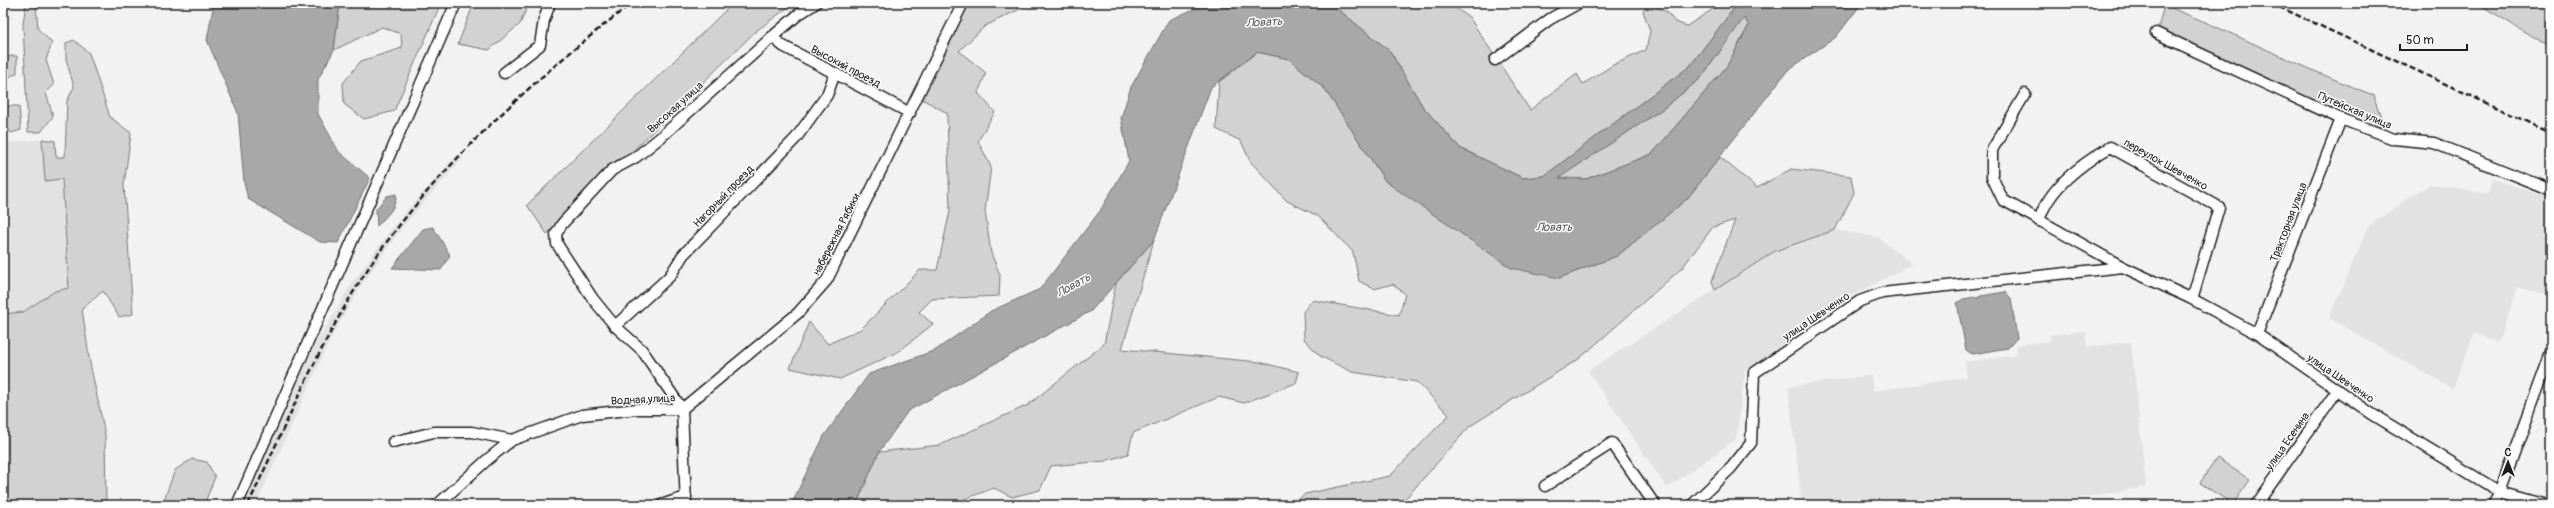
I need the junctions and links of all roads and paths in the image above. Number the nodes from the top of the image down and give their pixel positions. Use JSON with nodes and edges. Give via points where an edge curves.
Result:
{"nodes":[{"id":1,"x":456,"y":3,"type":"edge"},
{"id":2,"x":550,"y":3,"type":"edge"},
{"id":3,"x":816,"y":3,"type":"edge"},
{"id":4,"x":963,"y":3,"type":"edge"},
{"id":5,"x":1579,"y":3,"type":"edge"},
{"id":6,"x":2156,"y":33,"type":"dead end"},
{"id":7,"x":772,"y":36,"type":"junction"},
{"id":8,"x":1496,"y":60,"type":"dead end"},
{"id":9,"x":504,"y":74,"type":"dead end"},
{"id":10,"x":835,"y":74,"type":"junction"},
{"id":11,"x":2024,"y":94,"type":"dead end"},
{"id":12,"x":910,"y":113,"type":"junction"},
{"id":13,"x":2341,"y":119,"type":"junction"},
{"id":14,"x":2551,"y":190,"type":"edge"},
{"id":15,"x":2039,"y":221,"type":"junction"},
{"id":16,"x":556,"y":234,"type":"joint"},
{"id":17,"x":2123,"y":266,"type":"junction"},
{"id":18,"x":2192,"y":299,"type":"junction"},
{"id":19,"x":615,"y":326,"type":"junction"},
{"id":20,"x":2257,"y":334,"type":"junction"},
{"id":21,"x":2551,"y":353,"type":"edge"},
{"id":22,"x":2337,"y":391,"type":"junction"},
{"id":23,"x":682,"y":409,"type":"junction"},
{"id":24,"x":512,"y":440,"type":"junction"},
{"id":25,"x":393,"y":442,"type":"dead end"},
{"id":26,"x":1545,"y":486,"type":"dead end"},
{"id":27,"x":2500,"y":492,"type":"junction"},
{"id":28,"x":686,"y":501,"type":"edge"},
{"id":29,"x":237,"y":505,"type":"edge"},
{"id":30,"x":437,"y":505,"type":"edge"},
{"id":31,"x":661,"y":505,"type":"edge"},
{"id":32,"x":1654,"y":505,"type":"edge"},
{"id":33,"x":1692,"y":505,"type":"edge"},
{"id":34,"x":2256,"y":505,"type":"edge"},
{"id":35,"x":2493,"y":505,"type":"edge"},
{"id":36,"x":2546,"y":505,"type":"edge"}],
"edges":[{"from":1,"to":29,"type":"street"},
{"from":2,"to":9,"type":"street","via":[[540,45]]},
{"from":3,"to":7,"type":"street","name":"Высокая улица"},
{"from":4,"to":12,"type":"street","name":"набережная Рябики"},
{"from":5,"to":8,"type":"street","via":[[1550,19]]},
{"from":6,"to":13,"type":"street","name":"Путейская улица"},
{"from":7,"to":10,"type":"street","name":"Высокий проезд","via":[[783,46]]},
{"from":7,"to":16,"type":"street","name":"Высокая улица","via":[[661,137],[636,157],[612,170],[562,224]]},
{"from":10,"to":12,"type":"street","name":"Высокий проезд"},
{"from":10,"to":19,"type":"street","name":"Нагорный проезд","via":[[827,95],[796,138],[683,255],[670,276]]},
{"from":11,"to":15,"type":"street","name":"улица Шевченко","via":[[1992,150],[1992,176],[2004,200]]},
{"from":12,"to":23,"type":"street","name":"набережная Рябики","via":[[841,258],[819,292],[798,313]]},
{"from":13,"to":14,"type":"street","name":"Путейская улица","via":[[2394,139],[2434,143]]},
{"from":13,"to":20,"type":"street","name":"Тракторная улица"},
{"from":15,"to":17,"type":"street","name":"улица Шевченко"},
{"from":15,"to":18,"type":"street","name":"переулок Шевченко","via":[[2043,207],[2053,192],[2094,157],[2110,147],[2219,207]]},
{"from":16,"to":19,"type":"street","name":"Водная улица","via":[[556,244],[593,299]]},
{"from":17,"to":18,"type":"street","name":"улица Шевченко"},
{"from":17,"to":33,"type":"street","name":"улица Шевченко","via":[[1882,293],[1860,301],[1754,373],[1751,443],[1731,468]]},
{"from":18,"to":20,"type":"street","name":"улица Шевченко"},
{"from":19,"to":23,"type":"street","name":"Водная улица","via":[[642,350]]},
{"from":20,"to":22,"type":"street","name":"улица Шевченко"},
{"from":21,"to":27,"type":"street"},
{"from":22,"to":27,"type":"street","name":"улица Шевченко"},
{"from":22,"to":34,"type":"street","name":"улица Есенина"},
{"from":23,"to":24,"type":"street","name":"Водная улица","via":[[637,409],[582,415]]},
{"from":23,"to":28,"type":"street"},
{"from":24,"to":25,"type":"street","via":[[472,432],[434,432]]},
{"from":24,"to":30,"type":"street","name":"Водная улица"},
{"from":26,"to":32,"type":"street","via":[[1612,443]]},
{"from":27,"to":35,"type":"street"},
{"from":27,"to":36,"type":"street","name":"улица Шевченко"},
{"from":28,"to":31,"type":"street"}]}
